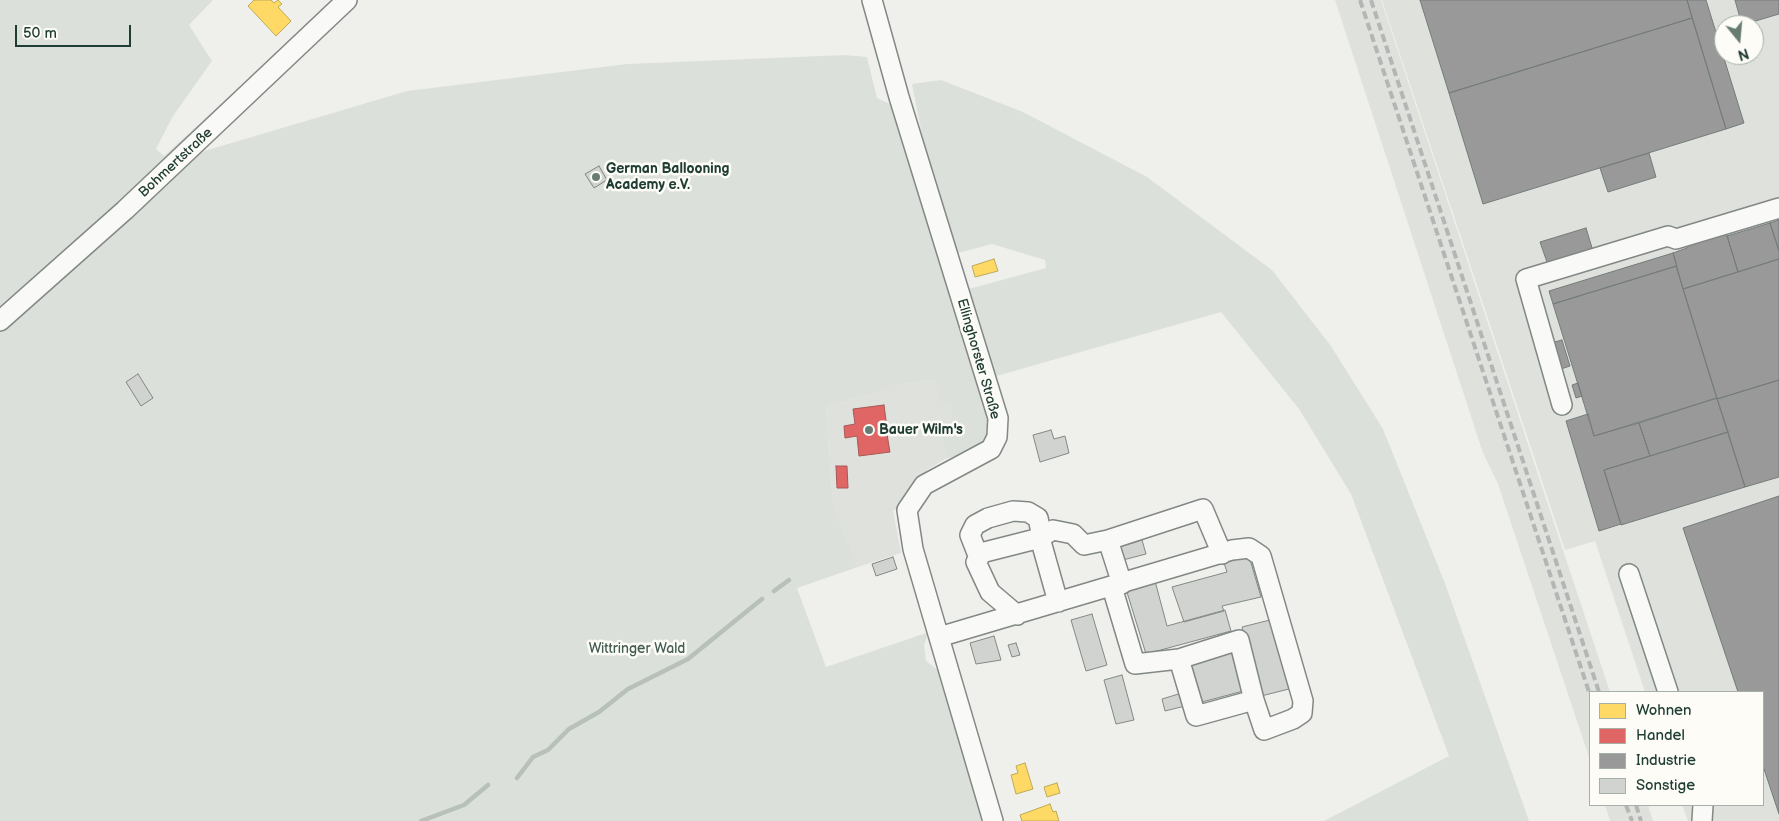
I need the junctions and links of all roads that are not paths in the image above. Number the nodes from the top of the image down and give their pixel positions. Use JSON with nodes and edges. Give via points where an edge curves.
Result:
{"nodes":[{"id":1,"x":347,"y":0,"type":"edge"},
{"id":2,"x":872,"y":0,"type":"edge"},
{"id":3,"x":1779,"y":208,"type":"edge"},
{"id":4,"x":0,"y":321,"type":"edge"},
{"id":5,"x":1562,"y":405,"type":"dead end"},
{"id":6,"x":1041,"y":538,"type":"junction"},
{"id":7,"x":1108,"y":540,"type":"junction"},
{"id":8,"x":1222,"y":554,"type":"junction"},
{"id":9,"x":978,"y":558,"type":"junction"},
{"id":10,"x":1629,"y":574,"type":"dead end"},
{"id":11,"x":1117,"y":585,"type":"junction"},
{"id":12,"x":1058,"y":602,"type":"junction"},
{"id":13,"x":1016,"y":614,"type":"junction"},
{"id":14,"x":939,"y":637,"type":"junction"},
{"id":15,"x":1179,"y":659,"type":"junction"},
{"id":16,"x":1668,"y":691,"type":"edge"},
{"id":17,"x":1254,"y":700,"type":"junction"},
{"id":18,"x":1704,"y":806,"type":"edge"},
{"id":19,"x":992,"y":821,"type":"edge"},
{"id":20,"x":1702,"y":821,"type":"edge"}],
"edges":[{"from":1,"to":4,"type":"street","name":"Bohmertstraße","via":[[125,210]]},
{"from":2,"to":14,"type":"street","name":"Ellinghorster Straße","via":[[904,116],[998,418],[997,437],[991,450],[924,485],[907,510],[913,550]]},
{"from":3,"to":5,"type":"street","via":[[1676,239],[1668,236],[1526,278]]},
{"from":6,"to":7,"type":"street","via":[[1053,530],[1073,534],[1084,545]]},
{"from":6,"to":9,"type":"street","via":[[981,553]]},
{"from":6,"to":9,"type":"street","via":[[1038,518],[1028,512],[1013,511],[988,518],[975,525],[970,535]]},
{"from":6,"to":12,"type":"street"},
{"from":7,"to":8,"type":"street","via":[[1203,509]]},
{"from":7,"to":11,"type":"street"},
{"from":8,"to":11,"type":"street"},
{"from":8,"to":17,"type":"street","via":[[1248,548],[1261,556],[1303,702],[1302,712],[1264,730]]},
{"from":9,"to":13,"type":"street","via":[[976,562],[990,592]]},
{"from":10,"to":16,"type":"street"},
{"from":11,"to":12,"type":"street"},
{"from":11,"to":15,"type":"street","via":[[1135,664]]},
{"from":12,"to":13,"type":"street"},
{"from":13,"to":14,"type":"street"},
{"from":14,"to":19,"type":"street","name":"Ellinghorster Straße"},
{"from":15,"to":17,"type":"street","via":[[1196,716]]},
{"from":15,"to":17,"type":"street","via":[[1240,640]]},
{"from":18,"to":20,"type":"street"}]}
